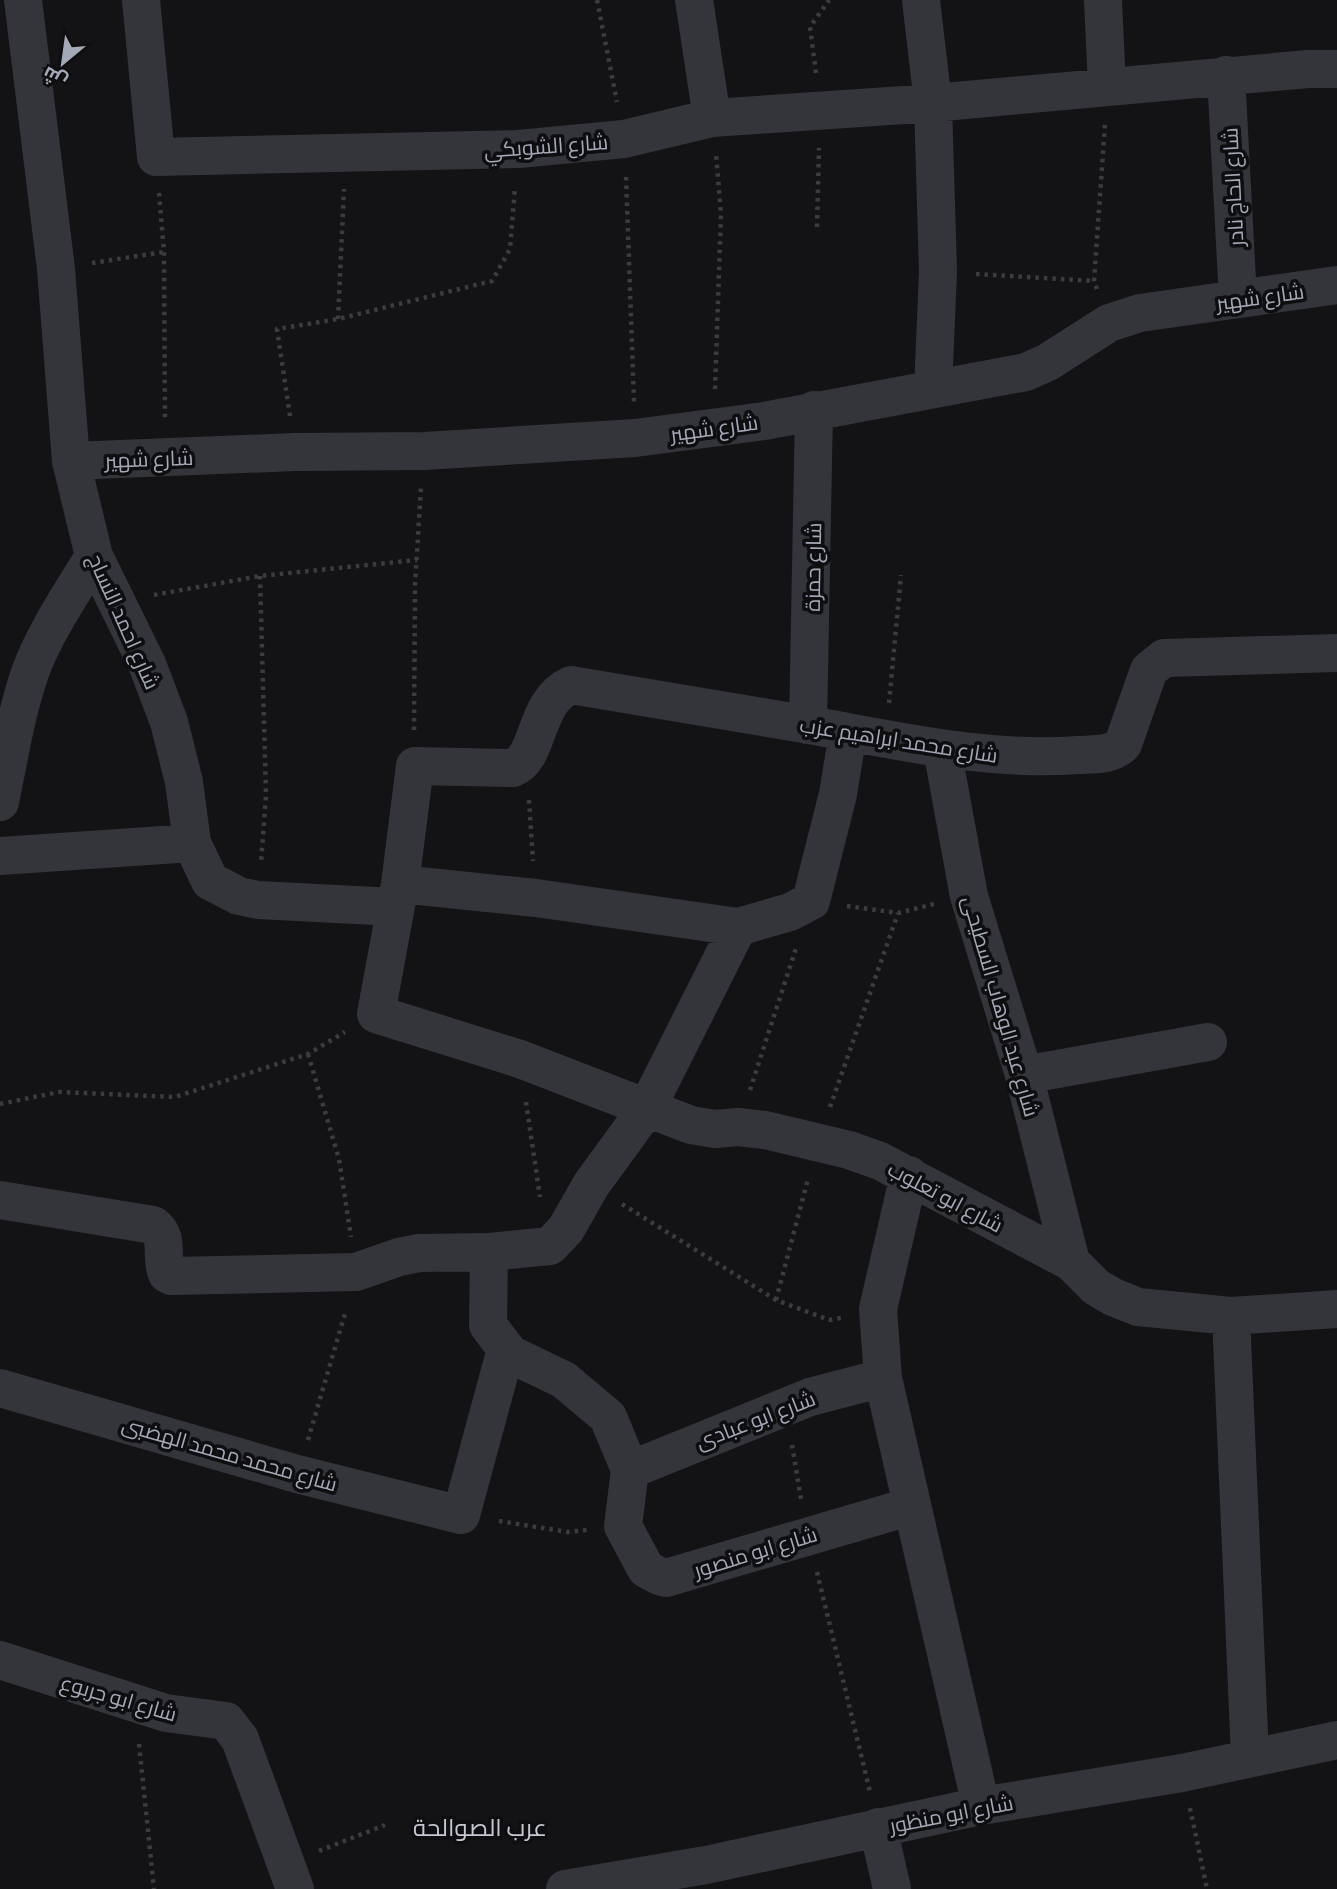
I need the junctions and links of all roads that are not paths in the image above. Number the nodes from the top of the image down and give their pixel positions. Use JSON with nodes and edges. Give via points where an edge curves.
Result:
{"nodes":[{"id":1,"x":23,"y":0,"type":"edge"},
{"id":2,"x":141,"y":0,"type":"edge"},
{"id":3,"x":694,"y":0,"type":"edge"},
{"id":4,"x":921,"y":0,"type":"edge"},
{"id":5,"x":1103,"y":0,"type":"edge"},
{"id":6,"x":1337,"y":69,"type":"edge"},
{"id":7,"x":1226,"y":75,"type":"junction"},
{"id":8,"x":1108,"y":87,"type":"junction"},
{"id":9,"x":933,"y":103,"type":"junction"},
{"id":10,"x":712,"y":118,"type":"junction"},
{"id":11,"x":1337,"y":285,"type":"edge"},
{"id":12,"x":1238,"y":299,"type":"junction"},
{"id":13,"x":933,"y":389,"type":"junction"},
{"id":14,"x":814,"y":410,"type":"junction"},
{"id":15,"x":71,"y":461,"type":"junction"},
{"id":16,"x":94,"y":556,"type":"junction"},
{"id":17,"x":1337,"y":653,"type":"edge"},
{"id":18,"x":16,"y":670,"type":"edge"},
{"id":19,"x":808,"y":725,"type":"junction"},
{"id":20,"x":848,"y":733,"type":"junction"},
{"id":21,"x":942,"y":749,"type":"junction"},
{"id":22,"x":0,"y":802,"type":"edge"},
{"id":23,"x":192,"y":843,"type":"junction"},
{"id":24,"x":0,"y":856,"type":"edge"},
{"id":25,"x":398,"y":896,"type":"junction"},
{"id":26,"x":738,"y":927,"type":"junction"},
{"id":27,"x":1208,"y":1042,"type":"dead end"},
{"id":28,"x":1024,"y":1075,"type":"junction"},
{"id":29,"x":647,"y":1108,"type":"junction"},
{"id":30,"x":909,"y":1175,"type":"junction"},
{"id":31,"x":0,"y":1200,"type":"edge"},
{"id":32,"x":489,"y":1252,"type":"junction"},
{"id":33,"x":1071,"y":1262,"type":"junction"},
{"id":34,"x":1337,"y":1309,"type":"edge"},
{"id":35,"x":1231,"y":1316,"type":"junction"},
{"id":36,"x":506,"y":1352,"type":"junction"},
{"id":37,"x":883,"y":1378,"type":"junction"},
{"id":38,"x":0,"y":1388,"type":"edge"},
{"id":39,"x":630,"y":1470,"type":"junction"},
{"id":40,"x":912,"y":1506,"type":"junction"},
{"id":41,"x":0,"y":1660,"type":"edge"},
{"id":42,"x":1337,"y":1740,"type":"edge"},
{"id":43,"x":1250,"y":1757,"type":"junction"},
{"id":44,"x":981,"y":1806,"type":"junction"},
{"id":45,"x":878,"y":1826,"type":"junction"},
{"id":46,"x":290,"y":1877,"type":"edge"},
{"id":47,"x":574,"y":1888,"type":"edge"},
{"id":48,"x":892,"y":1889,"type":"edge"}],
"edges":[{"from":1,"to":15,"type":"street","name":"شارع احمد النساج","via":[[57,269]]},
{"from":2,"to":10,"type":"street","name":"شارع الشوبكي","via":[[156,157],[519,149],[624,139]]},
{"from":3,"to":10,"type":"street"},
{"from":4,"to":9,"type":"street"},
{"from":5,"to":8,"type":"street"},
{"from":6,"to":7,"type":"street","name":"شارع الشوبكي"},
{"from":7,"to":8,"type":"street","name":"شارع الشوبكي"},
{"from":7,"to":12,"type":"street","name":"شارع الحاج نادر"},
{"from":8,"to":9,"type":"street","name":"شارع الشوبكي"},
{"from":9,"to":10,"type":"street","name":"شارع الشوبكي"},
{"from":9,"to":13,"type":"street","via":[[938,272]]},
{"from":11,"to":12,"type":"street","name":"شارع شهير"},
{"from":12,"to":13,"type":"street","name":"شارع شهير","via":[[1140,313],[1109,323],[1026,372]]},
{"from":13,"to":14,"type":"street","name":"شارع شهير"},
{"from":14,"to":15,"type":"street","name":"شارع شهير","via":[[635,438],[424,451]]},
{"from":14,"to":19,"type":"street","name":"شارع حمزة"},
{"from":15,"to":16,"type":"street","name":"شارع احمد النساج"},
{"from":16,"to":18,"type":"street","via":[[51,630]]},
{"from":16,"to":23,"type":"street","name":"شارع احمد النساج","via":[[148,664],[169,722],[184,782]]},
{"from":17,"to":21,"type":"street","name":"شارع محمد ابراهيم عزب","via":[[1164,658],[1149,670],[1123,744],[1116,751],[1041,757]]},
{"from":18,"to":22,"type":"street","via":[[19,715]]},
{"from":19,"to":20,"type":"street","name":"شارع محمد ابراهيم عزب"},
{"from":19,"to":25,"type":"street","name":"شارع محمد ابراهيم عزب","via":[[571,685],[552,699],[522,763],[513,768],[415,766]]},
{"from":20,"to":21,"type":"street","name":"شارع محمد ابراهيم عزب"},
{"from":20,"to":26,"type":"street","via":[[811,901]]},
{"from":21,"to":28,"type":"street","name":"شارع عبد الوهاب السطيحى","via":[[969,896]]},
{"from":23,"to":24,"type":"street"},
{"from":23,"to":25,"type":"street","name":"شارع احمد النساج","via":[[210,881],[239,897]]},
{"from":25,"to":26,"type":"street","name":"شارع احمد النساج","via":[[536,898]]},
{"from":25,"to":29,"type":"street","name":"شارع ابو تعلوب","via":[[376,1014],[520,1059]]},
{"from":26,"to":29,"type":"street"},
{"from":27,"to":28,"type":"street"},
{"from":28,"to":33,"type":"street","name":"شارع عبد الوهاب السطيحى"},
{"from":29,"to":30,"type":"street","name":"شارع ابو تعلوب","via":[[691,1125],[765,1130],[817,1143],[880,1161]]},
{"from":29,"to":32,"type":"street","via":[[550,1246]]},
{"from":30,"to":33,"type":"street","name":"شارع ابو تعلوب"},
{"from":30,"to":37,"type":"street","via":[[878,1309]]},
{"from":31,"to":32,"type":"street","via":[[153,1225],[164,1240],[164,1268],[171,1276],[356,1272],[419,1253]]},
{"from":32,"to":36,"type":"street","via":[[488,1325]]},
{"from":33,"to":35,"type":"street","name":"شارع ابو تعلوب","via":[[1096,1287],[1138,1307]]},
{"from":34,"to":35,"type":"street","name":"شارع ابو تعلوب"},
{"from":35,"to":43,"type":"street"},
{"from":36,"to":38,"type":"street","name":"شارع محمد محمد الهضبى","via":[[461,1515],[297,1474]]},
{"from":36,"to":39,"type":"street","via":[[564,1380],[608,1417]]},
{"from":37,"to":39,"type":"street","name":"شارع ابو عبادى","via":[[785,1406]]},
{"from":37,"to":40,"type":"street"},
{"from":39,"to":40,"type":"street","name":"شارع ابو منصور","via":[[623,1526],[646,1569],[666,1578]]},
{"from":40,"to":44,"type":"street"},
{"from":41,"to":46,"type":"street","name":"شارع ابو جربوع","via":[[135,1704],[180,1716],[219,1719],[232,1726]]},
{"from":42,"to":43,"type":"street","name":"شارع ابو منظور"},
{"from":43,"to":44,"type":"street","name":"شارع ابو منظور","via":[[1182,1773]]},
{"from":44,"to":45,"type":"street","name":"شارع ابو منظور"},
{"from":45,"to":47,"type":"street","name":"شارع ابو منظور","via":[[706,1865]]},
{"from":45,"to":48,"type":"street"}]}
